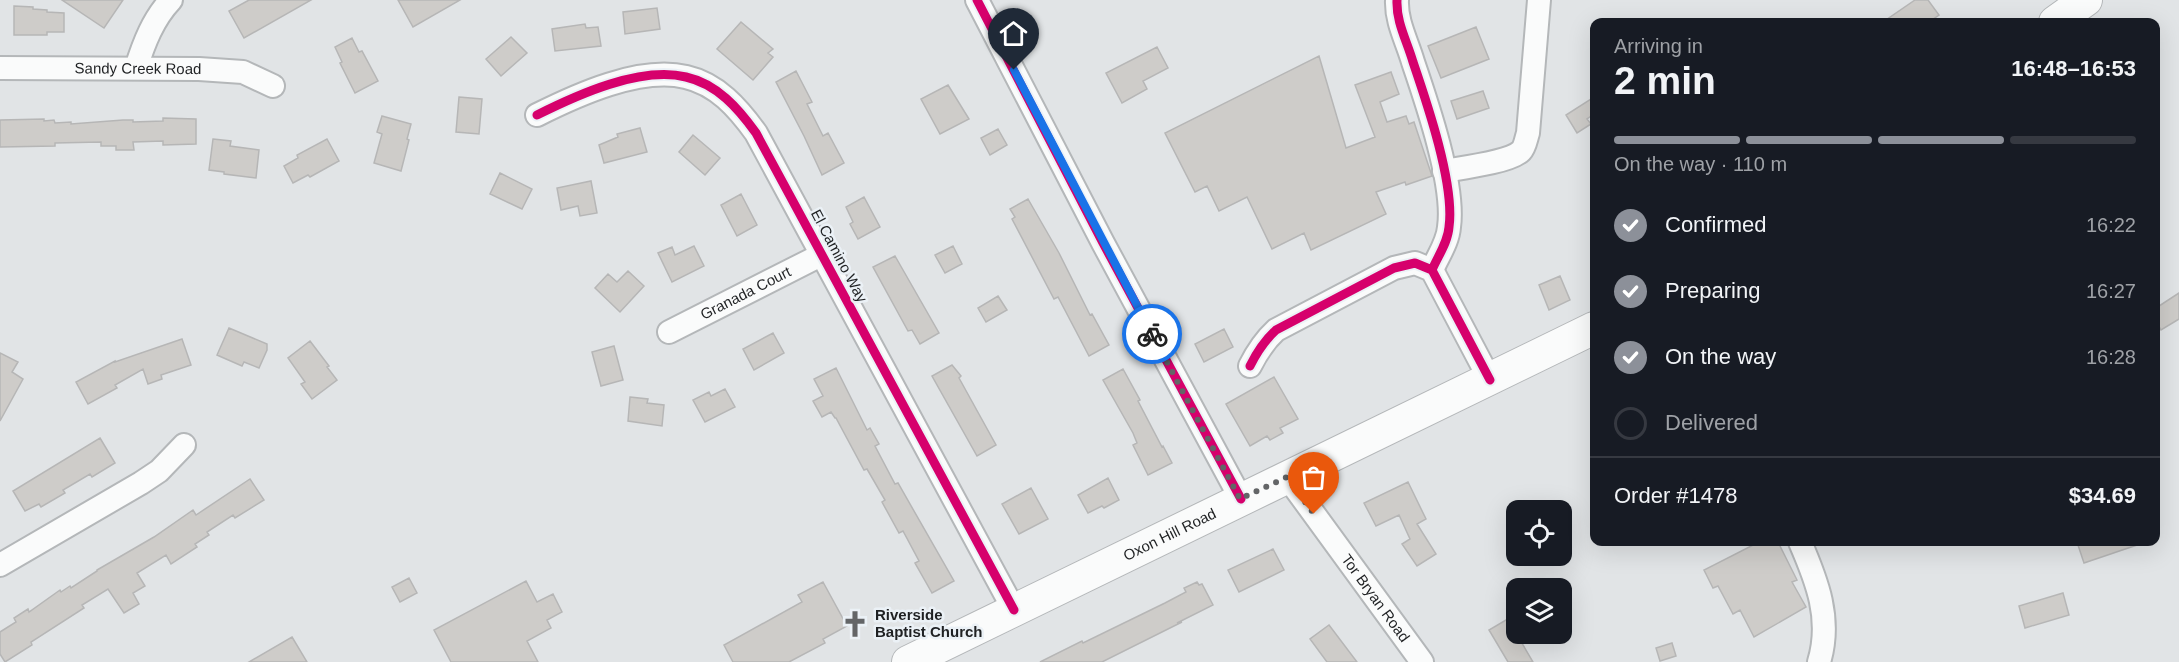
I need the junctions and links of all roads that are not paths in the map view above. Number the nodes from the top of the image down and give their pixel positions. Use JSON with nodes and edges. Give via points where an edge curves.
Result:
{"nodes":[{"id":1,"x":171,"y":0,"type":"edge"},
{"id":2,"x":977,"y":0,"type":"edge"},
{"id":3,"x":1397,"y":0,"type":"edge"},
{"id":4,"x":1539,"y":0,"type":"edge"},
{"id":5,"x":2086,"y":0,"type":"edge"},
{"id":6,"x":2061,"y":18,"type":"edge"},
{"id":7,"x":136,"y":68,"type":"junction"},
{"id":8,"x":0,"y":69,"type":"edge"},
{"id":9,"x":273,"y":86,"type":"dead end"},
{"id":10,"x":537,"y":115,"type":"dead end"},
{"id":11,"x":1444,"y":171,"type":"junction"},
{"id":12,"x":821,"y":255,"type":"junction"},
{"id":13,"x":1432,"y":270,"type":"junction"},
{"id":14,"x":1590,"y":330,"type":"edge"},
{"id":15,"x":669,"y":332,"type":"dead end"},
{"id":16,"x":1250,"y":366,"type":"dead end"},
{"id":17,"x":1490,"y":380,"type":"junction"},
{"id":18,"x":184,"y":445,"type":"dead end"},
{"id":19,"x":1287,"y":477,"type":"junction"},
{"id":20,"x":1240,"y":499,"type":"junction"},
{"id":21,"x":1801,"y":546,"type":"edge"},
{"id":22,"x":3,"y":555,"type":"edge"},
{"id":23,"x":1014,"y":610,"type":"junction"},
{"id":24,"x":908,"y":662,"type":"edge"},
{"id":25,"x":1422,"y":662,"type":"edge"},
{"id":26,"x":1819,"y":662,"type":"edge"}],
"edges":[{"from":1,"to":7,"type":"street","via":[[151,28]]},
{"from":2,"to":20,"type":"street"},
{"from":3,"to":11,"type":"street","via":[[1398,19]]},
{"from":4,"to":11,"type":"street","via":[[1528,133],[1523,150]]},
{"from":5,"to":6,"type":"main road"},
{"from":7,"to":8,"type":"street","name":"Sandy Creek Road"},
{"from":7,"to":9,"type":"street","name":"Sandy Creek Road","via":[[243,72]]},
{"from":10,"to":12,"type":"street","name":"El Camino Way","via":[[593,90],[627,80],[660,75],[686,77],[709,86],[729,100],[756,133]]},
{"from":11,"to":13,"type":"street","via":[[1449,227]]},
{"from":12,"to":15,"type":"street","name":"Granada Court"},
{"from":12,"to":23,"type":"street","name":"El Camino Way"},
{"from":13,"to":16,"type":"street","via":[[1415,263],[1394,268],[1276,330],[1262,344]]},
{"from":13,"to":17,"type":"street"},
{"from":14,"to":17,"type":"main road","name":"Oxon Hill Road"},
{"from":17,"to":19,"type":"main road","name":"Oxon Hill Road"},
{"from":18,"to":22,"type":"street","via":[[141,483]]},
{"from":19,"to":20,"type":"main road","name":"Oxon Hill Road"},
{"from":19,"to":25,"type":"street","name":"Tor Bryan Road"},
{"from":20,"to":23,"type":"main road","name":"Oxon Hill Road"},
{"from":21,"to":26,"type":"street","via":[[1824,618],[1825,639]]},
{"from":23,"to":24,"type":"main road","name":"Oxon Hill Road"}]}
